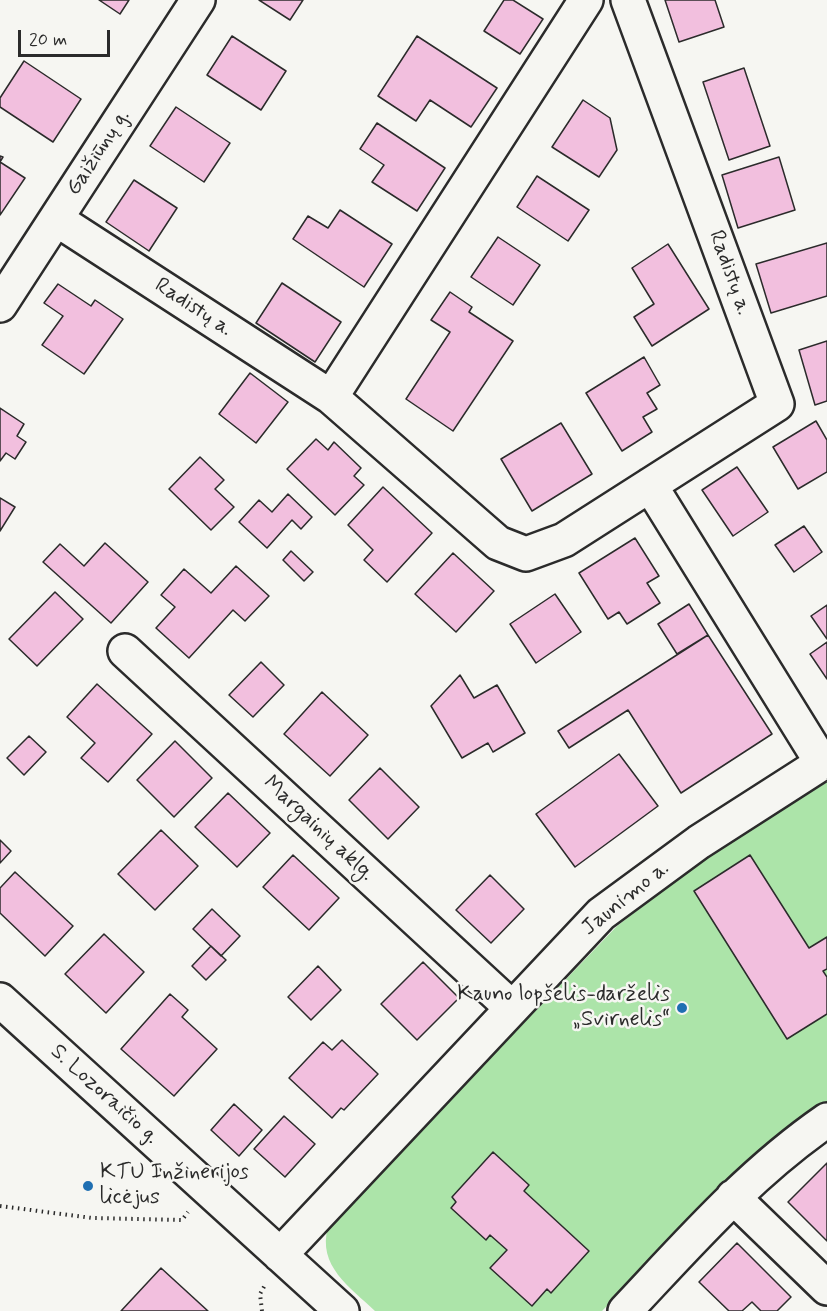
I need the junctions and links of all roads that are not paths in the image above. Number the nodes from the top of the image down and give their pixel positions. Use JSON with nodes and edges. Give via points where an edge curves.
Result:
{"nodes":[{"id":1,"x":198,"y":0,"type":"edge"},
{"id":2,"x":586,"y":0,"type":"edge"},
{"id":3,"x":628,"y":0,"type":"edge"},
{"id":4,"x":56,"y":219,"type":"junction"},
{"id":5,"x":0,"y":305,"type":"edge"},
{"id":6,"x":331,"y":397,"type":"junction"},
{"id":7,"x":650,"y":485,"type":"junction"},
{"id":8,"x":125,"y":651,"type":"dead end"},
{"id":9,"x":825,"y":761,"type":"edge"},
{"id":10,"x":512,"y":1008,"type":"junction"},
{"id":11,"x":4,"y":1012,"type":"edge"},
{"id":12,"x":827,"y":1120,"type":"edge"},
{"id":13,"x":733,"y":1197,"type":"junction"},
{"id":14,"x":280,"y":1255,"type":"junction"},
{"id":15,"x":827,"y":1288,"type":"edge"},
{"id":16,"x":342,"y":1311,"type":"edge"},
{"id":17,"x":626,"y":1311,"type":"edge"}],
"edges":[{"from":1,"to":4,"type":"street","name":"Gaižiūnų g."},
{"from":2,"to":6,"type":"street"},
{"from":3,"to":7,"type":"street","name":"Radistų a.","via":[[777,404]]},
{"from":4,"to":5,"type":"street","name":"Gaižiūnų g."},
{"from":4,"to":6,"type":"street","name":"Radistų a."},
{"from":6,"to":7,"type":"street","name":"Radistų a.","via":[[510,550],[526,554],[546,549]]},
{"from":7,"to":9,"type":"street"},
{"from":8,"to":10,"type":"street","name":"Margainių aklg."},
{"from":9,"to":10,"type":"street","name":"Jaunimo a.","via":[[699,842],[601,914]]},
{"from":10,"to":14,"type":"street","name":"Jaunimo a."},
{"from":11,"to":14,"type":"street","name":"S. Lozoraičio g."},
{"from":12,"to":13,"type":"street","via":[[791,1145]]},
{"from":13,"to":15,"type":"street"},
{"from":13,"to":17,"type":"street"},
{"from":14,"to":16,"type":"street","name":"S. Lozoraičio g."}]}
